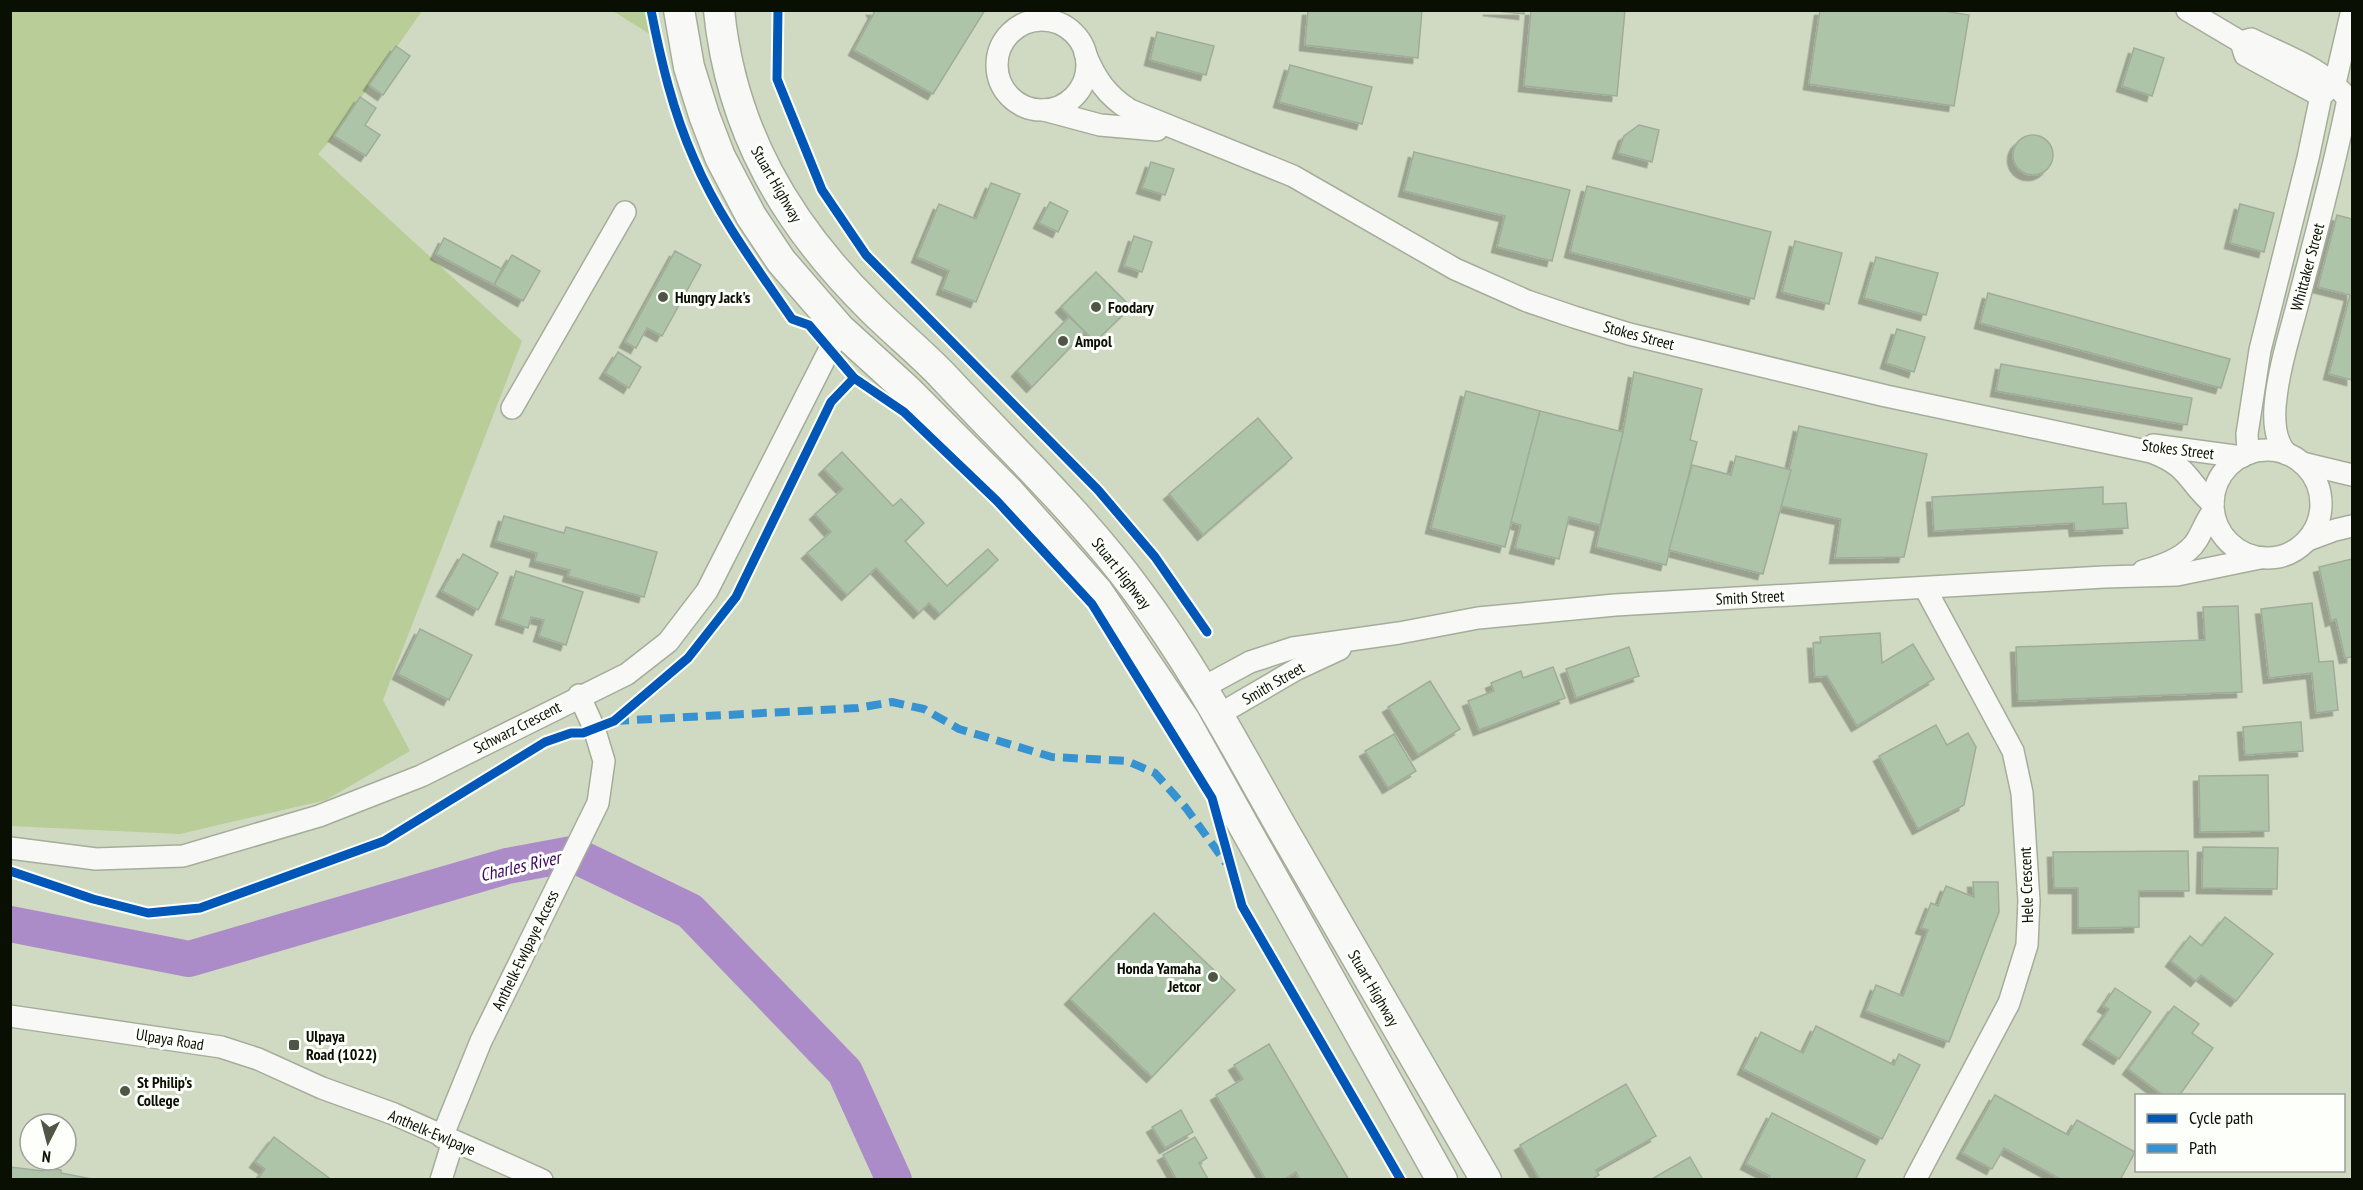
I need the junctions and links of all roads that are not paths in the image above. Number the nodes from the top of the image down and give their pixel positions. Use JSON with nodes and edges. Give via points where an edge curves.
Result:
{"nodes":[{"id":1,"x":679,"y":10,"type":"edge"},
{"id":2,"x":719,"y":10,"type":"edge"},
{"id":3,"x":1035,"y":10,"type":"edge"},
{"id":4,"x":1071,"y":10,"type":"edge"},
{"id":5,"x":2187,"y":10,"type":"edge"},
{"id":6,"x":2352,"y":10,"type":"edge"},
{"id":7,"x":1013,"y":30,"type":"junction"},
{"id":8,"x":1084,"y":49,"type":"junction"},
{"id":9,"x":2328,"y":89,"type":"junction"},
{"id":10,"x":1044,"y":110,"type":"junction"},
{"id":11,"x":1196,"y":138,"type":"junction"},
{"id":12,"x":2310,"y":148,"type":"junction"},
{"id":13,"x":2345,"y":156,"type":"edge"},
{"id":14,"x":625,"y":212,"type":"dead end"},
{"id":15,"x":868,"y":305,"type":"junction"},
{"id":16,"x":840,"y":329,"type":"junction"},
{"id":17,"x":512,"y":408,"type":"dead end"},
{"id":18,"x":2114,"y":442,"type":"junction"},
{"id":19,"x":2245,"y":455,"type":"junction"},
{"id":20,"x":2295,"y":458,"type":"junction"},
{"id":21,"x":2352,"y":475,"type":"edge"},
{"id":22,"x":2213,"y":507,"type":"junction"},
{"id":23,"x":2352,"y":526,"type":"edge"},
{"id":24,"x":2308,"y":540,"type":"junction"},
{"id":25,"x":2260,"y":558,"type":"junction"},
{"id":26,"x":2104,"y":577,"type":"junction"},
{"id":27,"x":1925,"y":588,"type":"junction"},
{"id":28,"x":1399,"y":633,"type":"junction"},
{"id":29,"x":1202,"y":688,"type":"junction"},
{"id":30,"x":579,"y":695,"type":"junction"},
{"id":31,"x":1175,"y":706,"type":"junction"},
{"id":32,"x":1218,"y":716,"type":"junction"},
{"id":33,"x":1191,"y":732,"type":"junction"},
{"id":34,"x":10,"y":848,"type":"edge"},
{"id":35,"x":10,"y":1016,"type":"edge"},
{"id":36,"x":322,"y":1088,"type":"joint"},
{"id":37,"x":447,"y":1139,"type":"junction"},
{"id":38,"x":441,"y":1179,"type":"edge"},
{"id":39,"x":542,"y":1179,"type":"edge"},
{"id":40,"x":1442,"y":1179,"type":"edge"},
{"id":41,"x":1486,"y":1179,"type":"edge"},
{"id":42,"x":1915,"y":1179,"type":"edge"}],
"edges":[{"from":1,"to":16,"type":"highway","name":"Stuart Highway","via":[[695,87],[735,188],[782,261]]},
{"from":2,"to":15,"type":"highway","name":"Stuart Highway","via":[[729,74],[744,125],[763,166],[787,209]]},
{"from":3,"to":7,"type":"street"},
{"from":4,"to":8,"type":"street"},
{"from":5,"to":9,"type":"street","via":[[2241,42],[2245,55]]},
{"from":6,"to":9,"type":"street","name":"Whittaker Street"},
{"from":7,"to":8,"type":"street","via":[[1032,21],[1053,21],[1076,35]]},
{"from":7,"to":10,"type":"street","via":[[998,54],[1000,82],[1013,100],[1033,110]]},
{"from":8,"to":10,"type":"street","via":[[1086,75],[1081,87],[1064,104]]},
{"from":8,"to":11,"type":"street","via":[[1099,82],[1117,102]]},
{"from":9,"to":12,"type":"street","name":"Whittaker Street"},
{"from":9,"to":13,"type":"street","name":"Whittaker Street","via":[[2348,99]]},
{"from":10,"to":11,"type":"street","via":[[1100,125],[1134,126]]},
{"from":11,"to":18,"type":"street","name":"Stokes Street","via":[[1303,181],[1455,269],[1574,317],[1886,396]]},
{"from":12,"to":13,"type":"street"},
{"from":12,"to":19,"type":"street","name":"Whittaker Street","via":[[2260,350]]},
{"from":13,"to":20,"type":"street","name":"Whittaker Street","via":[[2286,350],[2275,406],[2281,448]]},
{"from":14,"to":17,"type":"street"},
{"from":15,"to":16,"type":"highway"},
{"from":15,"to":29,"type":"highway","name":"Stuart Highway","via":[[1033,468],[1102,546]]},
{"from":16,"to":30,"type":"street","name":"Schwarz Crescent","via":[[722,563],[689,617],[644,662],[627,674]]},
{"from":16,"to":31,"type":"highway","name":"Stuart Highway","via":[[907,390],[1049,535],[1097,591]]},
{"from":18,"to":19,"type":"street","name":"Stokes Street"},
{"from":18,"to":22,"type":"street","name":"Stokes Street","via":[[2178,464]]},
{"from":19,"to":20,"type":"street","via":[[2266,450]]},
{"from":19,"to":22,"type":"street","via":[[2224,471],[2214,493]]},
{"from":20,"to":21,"type":"street"},
{"from":20,"to":24,"type":"street","via":[[2314,476],[2321,501],[2317,526]]},
{"from":22,"to":25,"type":"street","via":[[2217,525],[2229,542]]},
{"from":22,"to":26,"type":"street","name":"Smith Street","via":[[2196,543],[2178,557],[2153,568]]},
{"from":23,"to":24,"type":"street"},
{"from":24,"to":25,"type":"street","via":[[2286,555]]},
{"from":25,"to":26,"type":"street","name":"Smith Street","via":[[2177,576]]},
{"from":26,"to":27,"type":"street","name":"Smith Street"},
{"from":27,"to":28,"type":"street","name":"Smith Street","via":[[1544,610]]},
{"from":27,"to":42,"type":"street","name":"Hele Crescent","via":[[2013,751],[2022,793],[2030,901],[2027,945],[2009,1003]]},
{"from":28,"to":29,"type":"street","name":"Smith Street","via":[[1293,648],[1232,670]]},
{"from":28,"to":32,"type":"street","name":"Smith Street","via":[[1317,658]]},
{"from":29,"to":31,"type":"highway"},
{"from":29,"to":32,"type":"highway","name":"Stuart Highway"},
{"from":30,"to":34,"type":"street","name":"Schwarz Crescent","via":[[421,776],[319,816],[183,856],[96,859]]},
{"from":30,"to":37,"type":"street","name":"Anthelk-Ewlpaye Access","via":[[604,760],[598,803],[481,1041]]},
{"from":31,"to":33,"type":"highway","name":"Stuart Highway"},
{"from":32,"to":33,"type":"highway"},
{"from":32,"to":41,"type":"highway","name":"Stuart Highway"},
{"from":33,"to":40,"type":"highway","name":"Stuart Highway"},
{"from":35,"to":36,"type":"street","name":"Ulpaya Road","via":[[221,1047]]},
{"from":36,"to":37,"type":"street","name":"Anthelk-Ewlpaye","via":[[394,1114]]},
{"from":37,"to":38,"type":"street","name":"Anthelk-Ewlpaye Access"},
{"from":37,"to":39,"type":"street","name":"Anthelk-Ewlpaye"}]}
